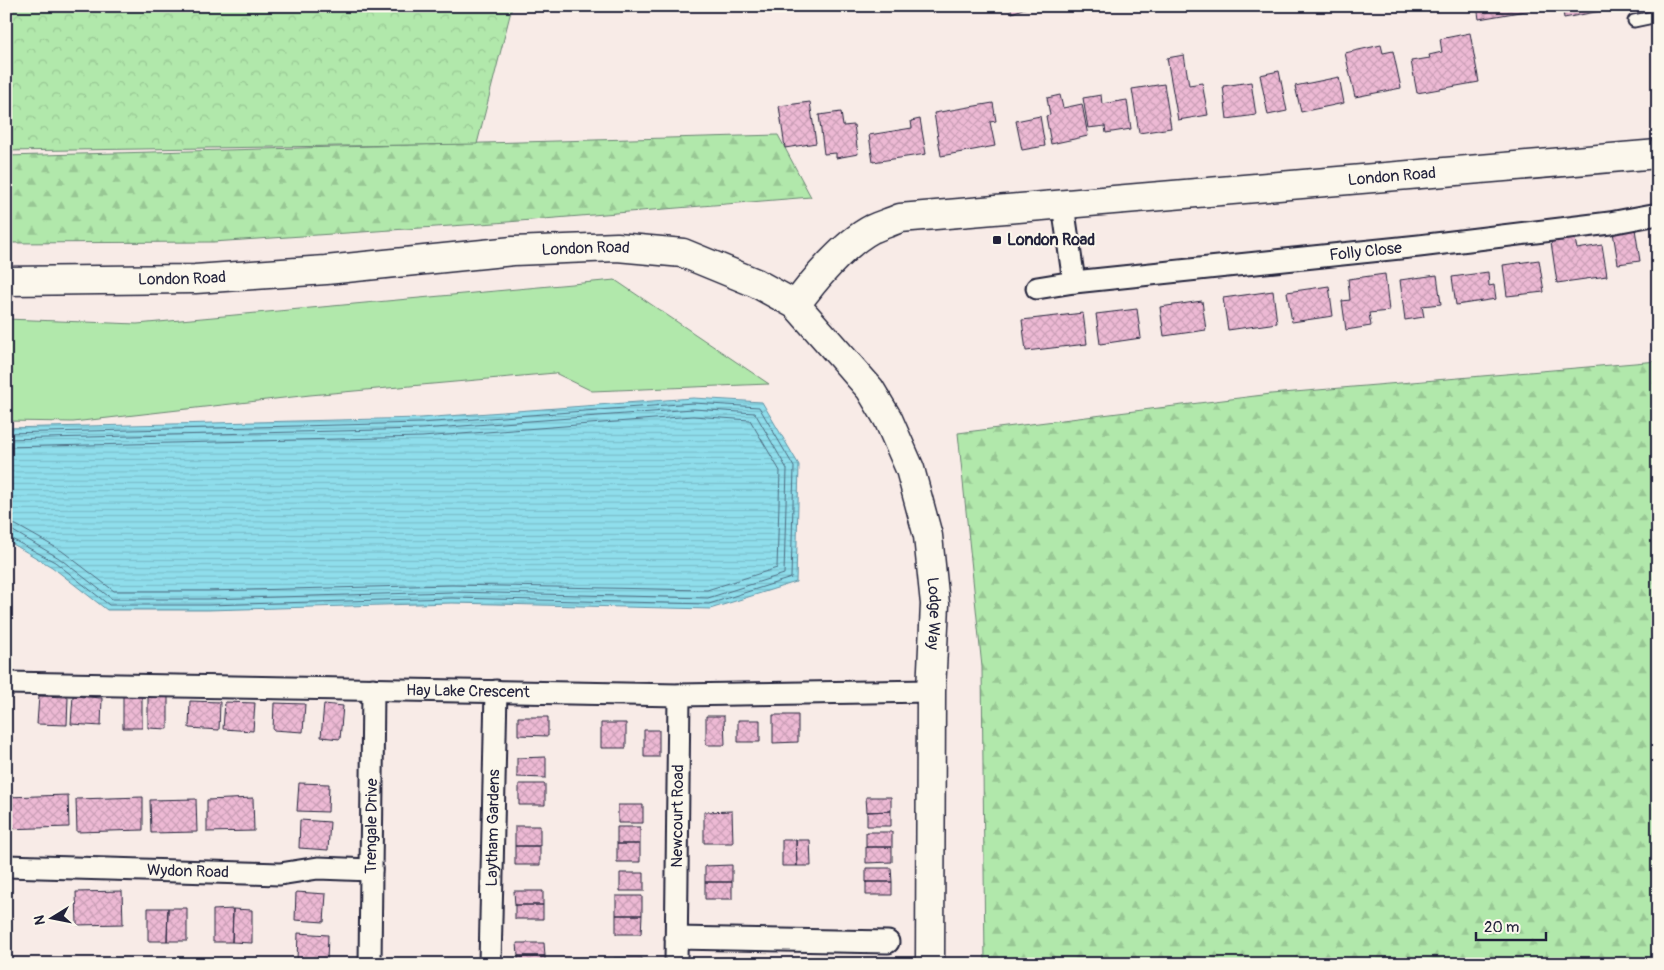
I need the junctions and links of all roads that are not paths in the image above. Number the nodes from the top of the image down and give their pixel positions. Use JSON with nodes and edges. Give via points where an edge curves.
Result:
{"nodes":[{"id":1,"x":1658,"y":16,"type":"edge"},
{"id":2,"x":1634,"y":21,"type":"dead end"},
{"id":3,"x":1658,"y":154,"type":"edge"},
{"id":4,"x":1063,"y":204,"type":"junction"},
{"id":5,"x":1658,"y":214,"type":"edge"},
{"id":6,"x":6,"y":281,"type":"edge"},
{"id":7,"x":1074,"y":282,"type":"junction"},
{"id":8,"x":1037,"y":288,"type":"dead end"},
{"id":9,"x":796,"y":305,"type":"junction"},
{"id":10,"x":6,"y":684,"type":"edge"},
{"id":11,"x":373,"y":689,"type":"junction"},
{"id":12,"x":496,"y":691,"type":"junction"},
{"id":13,"x":931,"y":691,"type":"junction"},
{"id":14,"x":679,"y":695,"type":"junction"},
{"id":15,"x":6,"y":866,"type":"edge"},
{"id":16,"x":371,"y":870,"type":"junction"},
{"id":17,"x":676,"y":938,"type":"junction"},
{"id":18,"x":888,"y":942,"type":"dead end"},
{"id":19,"x":370,"y":964,"type":"edge"},
{"id":20,"x":490,"y":964,"type":"edge"},
{"id":21,"x":676,"y":964,"type":"edge"},
{"id":22,"x":930,"y":964,"type":"edge"}],
"edges":[{"from":1,"to":2,"type":"lane"},
{"from":3,"to":4,"type":"main road","name":"London Road"},
{"from":4,"to":7,"type":"street"},
{"from":4,"to":9,"type":"main road","name":"London Road","via":[[900,218],[861,237],[815,278]]},
{"from":5,"to":7,"type":"street","name":"Folly Close","via":[[1610,223],[1419,246]]},
{"from":6,"to":9,"type":"main road","name":"London Road","via":[[194,279],[326,270],[513,251],[617,247],[683,253],[756,283]]},
{"from":7,"to":8,"type":"street","name":"Folly Close"},
{"from":9,"to":13,"type":"main road","name":"Lodge Way","via":[[870,389],[888,419],[910,469],[928,536],[935,604]]},
{"from":10,"to":11,"type":"street","name":"Hay Lake Crescent"},
{"from":11,"to":12,"type":"street","name":"Hay Lake Crescent"},
{"from":11,"to":16,"type":"street","name":"Trengale Drive"},
{"from":12,"to":14,"type":"street","name":"Hay Lake Crescent"},
{"from":12,"to":20,"type":"street","name":"Laytham Gardens"},
{"from":13,"to":14,"type":"street","name":"Hay Lake Crescent"},
{"from":13,"to":22,"type":"main road","name":"Lodge Way"},
{"from":14,"to":17,"type":"street","name":"Newcourt Road"},
{"from":15,"to":16,"type":"street","name":"Wydon Road","via":[[280,874],[318,868]]},
{"from":16,"to":19,"type":"street","name":"Trengale Drive"},
{"from":17,"to":18,"type":"street"},
{"from":17,"to":21,"type":"street","name":"Newcourt Road"}]}
